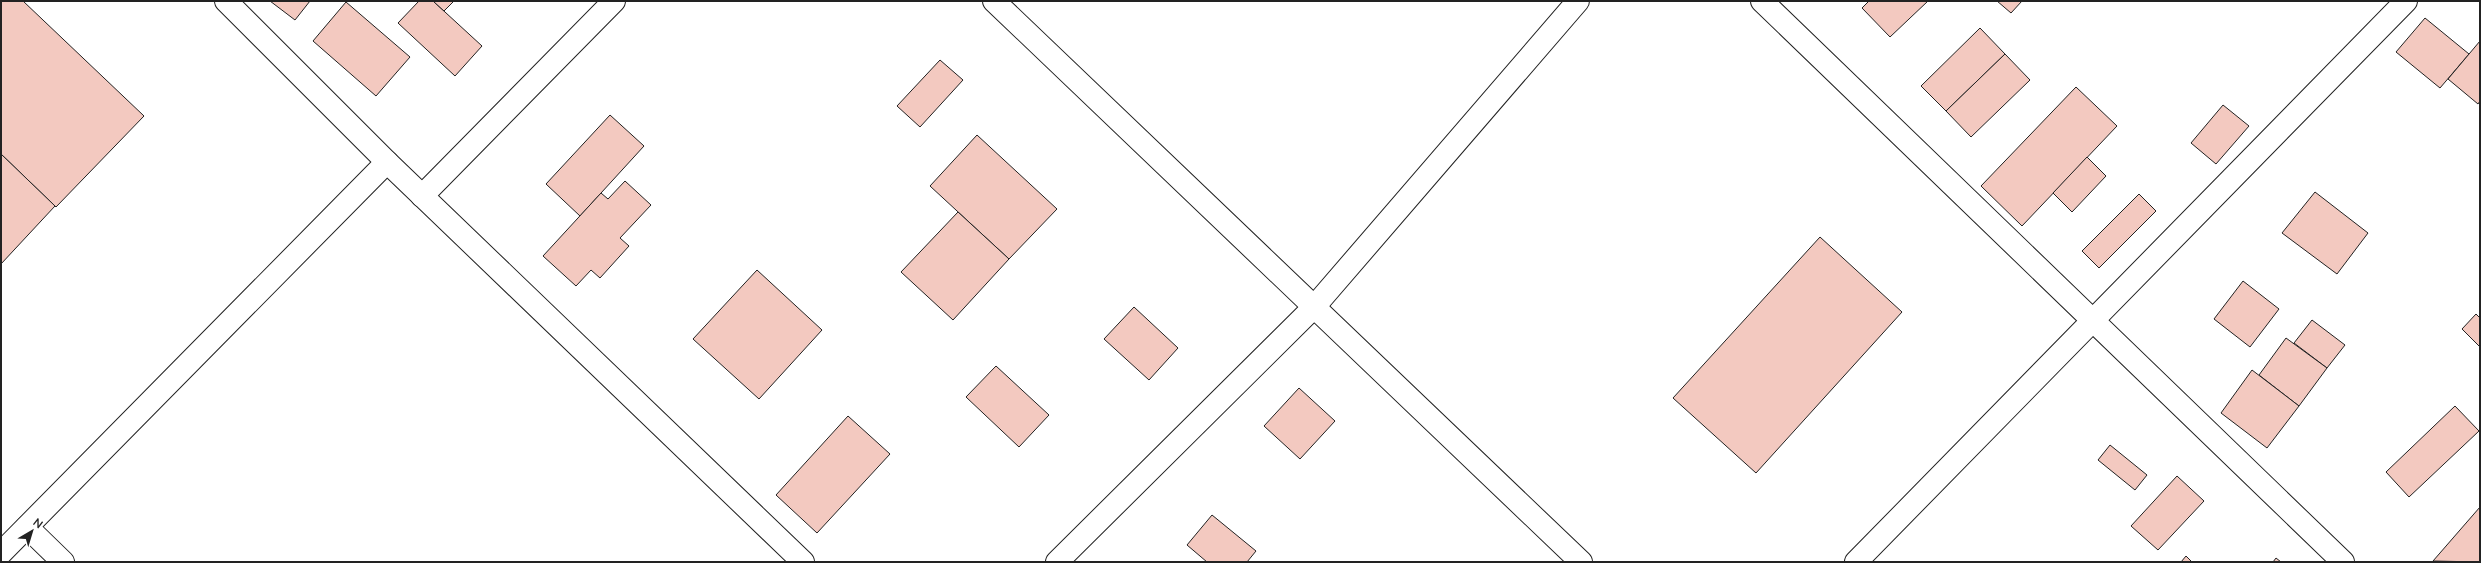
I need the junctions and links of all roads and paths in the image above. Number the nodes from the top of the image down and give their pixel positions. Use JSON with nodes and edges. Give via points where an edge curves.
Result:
{"nodes":[{"id":1,"x":226,"y":1,"type":"edge"},
{"id":2,"x":614,"y":1,"type":"edge"},
{"id":3,"x":994,"y":1,"type":"edge"},
{"id":4,"x":1578,"y":1,"type":"edge"},
{"id":5,"x":1762,"y":1,"type":"edge"},
{"id":6,"x":2406,"y":1,"type":"edge"},
{"id":7,"x":387,"y":162,"type":"junction"},
{"id":8,"x":422,"y":196,"type":"junction"},
{"id":9,"x":1314,"y":307,"type":"junction"},
{"id":10,"x":2092,"y":321,"type":"junction"},
{"id":11,"x":27,"y":527,"type":"junction"},
{"id":12,"x":1,"y":553,"type":"edge"},
{"id":13,"x":62,"y":562,"type":"edge"},
{"id":14,"x":803,"y":562,"type":"edge"},
{"id":15,"x":1057,"y":562,"type":"edge"},
{"id":16,"x":1581,"y":562,"type":"edge"},
{"id":17,"x":1856,"y":562,"type":"edge"},
{"id":18,"x":2343,"y":562,"type":"edge"}],
"edges":[{"from":1,"to":7,"type":"street"},
{"from":2,"to":8,"type":"street"},
{"from":3,"to":9,"type":"street"},
{"from":4,"to":9,"type":"street"},
{"from":5,"to":10,"type":"street"},
{"from":6,"to":10,"type":"street"},
{"from":7,"to":8,"type":"street"},
{"from":7,"to":11,"type":"street"},
{"from":8,"to":14,"type":"street"},
{"from":9,"to":15,"type":"street"},
{"from":9,"to":16,"type":"street"},
{"from":10,"to":17,"type":"street"},
{"from":10,"to":18,"type":"street"},
{"from":11,"to":12,"type":"street"},
{"from":11,"to":13,"type":"street"}]}
